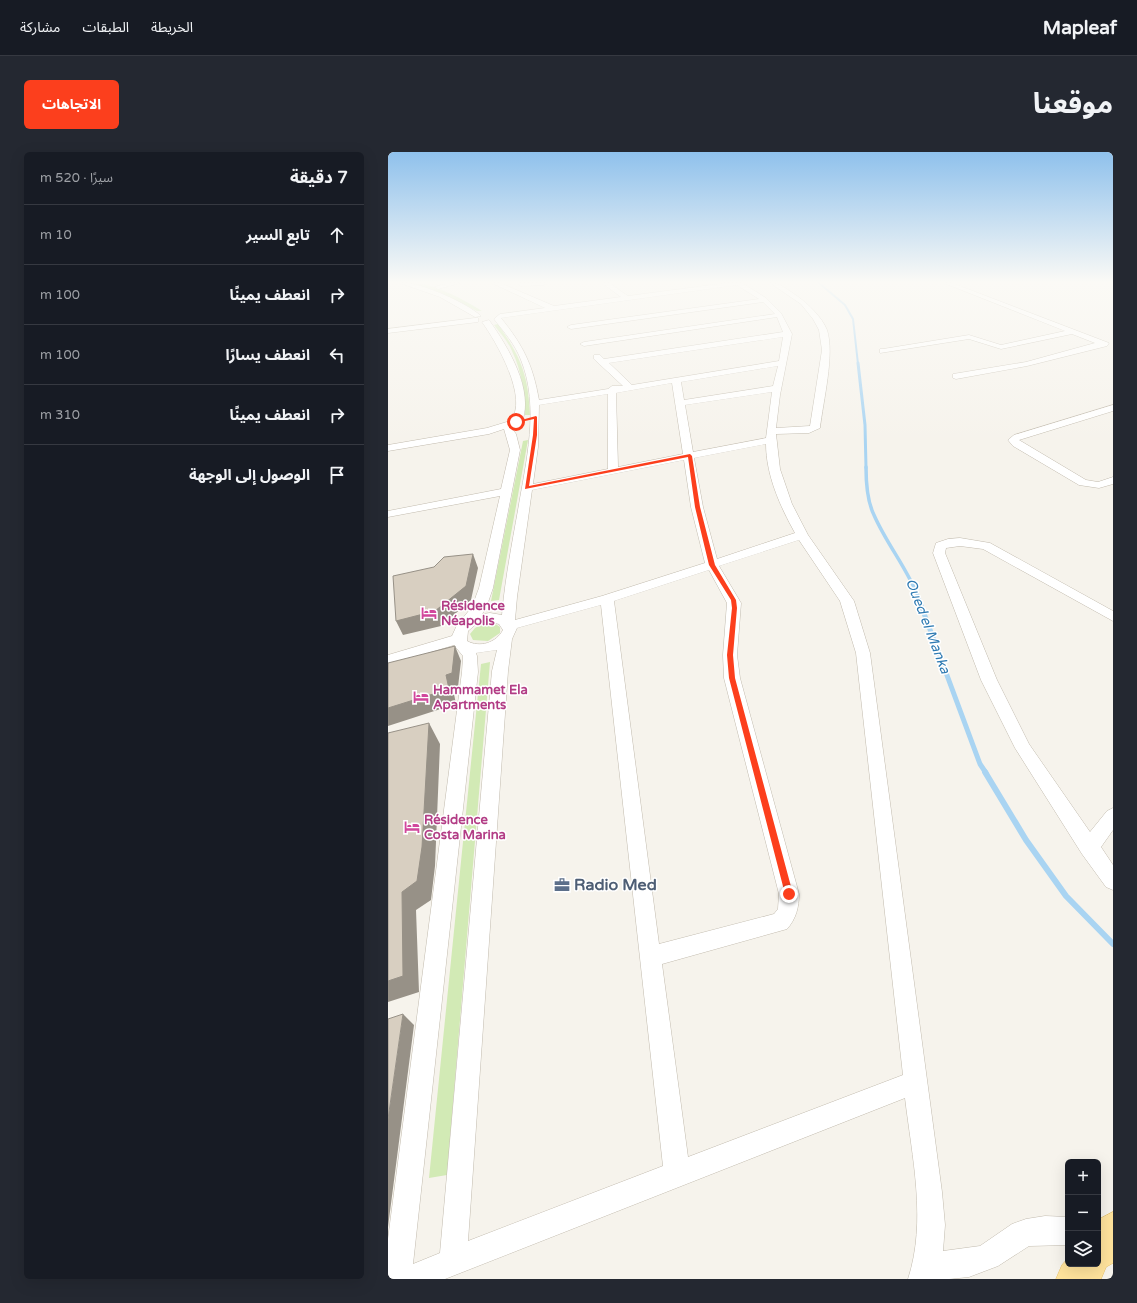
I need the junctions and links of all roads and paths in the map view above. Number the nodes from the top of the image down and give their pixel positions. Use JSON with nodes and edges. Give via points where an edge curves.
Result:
{"nodes":[{"id":1,"x":494,"y":336,"type":"edge"},
{"id":2,"x":511,"y":336,"type":"edge"},
{"id":3,"x":578,"y":336,"type":"edge"},
{"id":4,"x":641,"y":336,"type":"edge"},
{"id":5,"x":777,"y":336,"type":"edge"},
{"id":6,"x":788,"y":336,"type":"edge"},
{"id":7,"x":824,"y":336,"type":"edge"},
{"id":8,"x":1055,"y":336,"type":"edge"},
{"id":9,"x":1082,"y":336,"type":"edge"},
{"id":10,"x":1113,"y":341,"type":"edge"},
{"id":11,"x":584,"y":344,"type":"junction"},
{"id":12,"x":1104,"y":344,"type":"junction"},
{"id":13,"x":883,"y":351,"type":"dead end"},
{"id":14,"x":602,"y":362,"type":"junction"},
{"id":15,"x":782,"y":363,"type":"junction"},
{"id":16,"x":956,"y":376,"type":"dead end"},
{"id":17,"x":676,"y":379,"type":"junction"},
{"id":18,"x":629,"y":387,"type":"junction"},
{"id":19,"x":778,"y":388,"type":"junction"},
{"id":20,"x":612,"y":389,"type":"junction"},
{"id":21,"x":536,"y":403,"type":"junction"},
{"id":22,"x":681,"y":404,"type":"junction"},
{"id":23,"x":1113,"y":408,"type":"edge"},
{"id":24,"x":536,"y":417,"type":"junction"},
{"id":25,"x":516,"y":422,"type":"junction"},
{"id":26,"x":489,"y":431,"type":"junction"},
{"id":27,"x":511,"y":434,"type":"junction"},
{"id":28,"x":535,"y":435,"type":"junction"},
{"id":29,"x":771,"y":436,"type":"junction"},
{"id":30,"x":389,"y":445,"type":"edge"},
{"id":31,"x":690,"y":456,"type":"junction"},
{"id":32,"x":613,"y":471,"type":"junction"},
{"id":33,"x":1113,"y":480,"type":"edge"},
{"id":34,"x":527,"y":488,"type":"junction"},
{"id":35,"x":505,"y":492,"type":"junction"},
{"id":36,"x":388,"y":514,"type":"edge"},
{"id":37,"x":802,"y":535,"type":"junction"},
{"id":38,"x":712,"y":565,"type":"junction"},
{"id":39,"x":607,"y":599,"type":"junction"},
{"id":40,"x":1113,"y":618,"type":"edge"},
{"id":41,"x":467,"y":624,"type":"junction"},
{"id":42,"x":508,"y":630,"type":"junction"},
{"id":43,"x":461,"y":642,"type":"junction"},
{"id":44,"x":388,"y":660,"type":"edge"},
{"id":45,"x":1113,"y":816,"type":"edge"},
{"id":46,"x":1089,"y":848,"type":"junction"},
{"id":47,"x":1113,"y":881,"type":"edge"},
{"id":48,"x":650,"y":956,"type":"junction"},
{"id":49,"x":915,"y":1082,"type":"junction"},
{"id":50,"x":677,"y":1176,"type":"junction"},
{"id":51,"x":1065,"y":1231,"type":"edge"},
{"id":52,"x":453,"y":1261,"type":"junction"},
{"id":53,"x":1084,"y":1267,"type":"edge"},
{"id":54,"x":924,"y":1272,"type":"edge"},
{"id":55,"x":397,"y":1279,"type":"edge"},
{"id":56,"x":413,"y":1279,"type":"edge"},
{"id":57,"x":1076,"y":1279,"type":"edge"}],
"edges":[{"from":1,"to":25,"type":"street","via":[[502,346],[515,377],[519,407]]},
{"from":2,"to":21,"type":"street","via":[[530,371]]},
{"from":3,"to":11,"type":"street"},
{"from":4,"to":11,"type":"street"},
{"from":5,"to":14,"type":"street"},
{"from":6,"to":15,"type":"street"},
{"from":7,"to":29,"type":"street","via":[[826,350],[815,428]]},
{"from":8,"to":13,"type":"street","via":[[1001,347],[969,337]]},
{"from":9,"to":12,"type":"street"},
{"from":10,"to":12,"type":"street"},
{"from":11,"to":14,"type":"street"},
{"from":12,"to":16,"type":"street","via":[[1018,366]]},
{"from":14,"to":18,"type":"street"},
{"from":15,"to":17,"type":"street"},
{"from":15,"to":19,"type":"street"},
{"from":17,"to":18,"type":"street"},
{"from":17,"to":22,"type":"street"},
{"from":18,"to":20,"type":"street"},
{"from":19,"to":22,"type":"street"},
{"from":19,"to":29,"type":"street"},
{"from":20,"to":21,"type":"street"},
{"from":20,"to":32,"type":"street"},
{"from":21,"to":24,"type":"street"},
{"from":22,"to":31,"type":"street"},
{"from":23,"to":33,"type":"street","via":[[1013,440],[1083,483],[1099,485]]},
{"from":24,"to":25,"type":"street"},
{"from":24,"to":28,"type":"street"},
{"from":25,"to":26,"type":"street"},
{"from":25,"to":27,"type":"street","via":[[508,430]]},
{"from":26,"to":27,"type":"street"},
{"from":26,"to":30,"type":"street"},
{"from":27,"to":28,"type":"street"},
{"from":27,"to":35,"type":"street","via":[[515,450]]},
{"from":28,"to":34,"type":"street"},
{"from":29,"to":31,"type":"street"},
{"from":29,"to":37,"type":"street","via":[[774,468],[780,489]]},
{"from":31,"to":32,"type":"street"},
{"from":31,"to":38,"type":"street","via":[[698,507]]},
{"from":32,"to":34,"type":"street"},
{"from":34,"to":42,"type":"street","via":[[510,597]]},
{"from":35,"to":36,"type":"street"},
{"from":35,"to":41,"type":"street","via":[[483,598]]},
{"from":37,"to":38,"type":"street"},
{"from":37,"to":49,"type":"street","via":[[847,600],[863,653]]},
{"from":38,"to":39,"type":"street"},
{"from":38,"to":48,"type":"street","via":[[733,600],[730,655],[732,678],[789,894],[789,905],[787,915],[780,922]]},
{"from":39,"to":42,"type":"street"},
{"from":39,"to":48,"type":"street"},
{"from":40,"to":46,"type":"street","via":[[986,546],[960,542],[940,546],[939,553],[989,680],[1023,748]]},
{"from":41,"to":42,"type":"street","via":[[486,617],[503,620]]},
{"from":41,"to":43,"type":"street","via":[[459,634]]},
{"from":42,"to":43,"type":"street","via":[[490,647],[472,649]]},
{"from":42,"to":52,"type":"street","via":[[500,671]]},
{"from":43,"to":44,"type":"street"},
{"from":43,"to":55,"type":"street","via":[[470,656],[470,672]]},
{"from":45,"to":46,"type":"street"},
{"from":46,"to":47,"type":"street"},
{"from":48,"to":50,"type":"street"},
{"from":49,"to":50,"type":"street"},
{"from":49,"to":54,"type":"street","via":[[930,1192],[932,1230]]},
{"from":50,"to":52,"type":"street"},
{"from":51,"to":54,"type":"street","via":[[1023,1234],[995,1253],[981,1259],[945,1265]]},
{"from":52,"to":56,"type":"street"},
{"from":53,"to":57,"type":"main road"}]}
